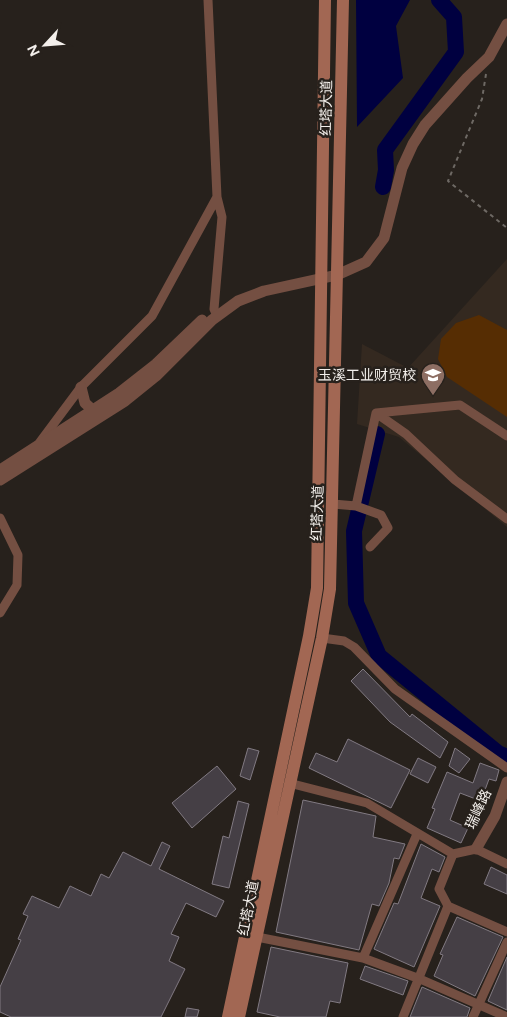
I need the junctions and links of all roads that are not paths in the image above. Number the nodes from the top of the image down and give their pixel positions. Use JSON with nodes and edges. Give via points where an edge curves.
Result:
{"nodes":[{"id":1,"x":208,"y":0,"type":"edge"},
{"id":2,"x":325,"y":0,"type":"edge"},
{"id":3,"x":344,"y":0,"type":"edge"},
{"id":4,"x":507,"y":24,"type":"edge"},
{"id":5,"x":217,"y":197,"type":"junction"},
{"id":6,"x":337,"y":276,"type":"junction"},
{"id":7,"x":320,"y":277,"type":"junction"},
{"id":8,"x":216,"y":313,"type":"junction"},
{"id":9,"x":81,"y":387,"type":"junction"},
{"id":10,"x":98,"y":413,"type":"junction"},
{"id":11,"x":376,"y":413,"type":"junction"},
{"id":12,"x":507,"y":436,"type":"edge"},
{"id":13,"x":39,"y":444,"type":"junction"},
{"id":14,"x":0,"y":470,"type":"edge"},
{"id":15,"x":0,"y":480,"type":"edge"},
{"id":16,"x":333,"y":504,"type":"junction"},
{"id":17,"x":356,"y":506,"type":"junction"},
{"id":18,"x":0,"y":518,"type":"edge"},
{"id":19,"x":507,"y":519,"type":"edge"},
{"id":20,"x":370,"y":547,"type":"dead end"},
{"id":21,"x":0,"y":613,"type":"edge"},
{"id":22,"x":322,"y":638,"type":"junction"},
{"id":23,"x":507,"y":768,"type":"edge"},
{"id":24,"x":507,"y":782,"type":"edge"},
{"id":25,"x":289,"y":783,"type":"junction"},
{"id":26,"x":417,"y":834,"type":"junction"},
{"id":27,"x":476,"y":848,"type":"junction"},
{"id":28,"x":453,"y":854,"type":"junction"},
{"id":29,"x":507,"y":864,"type":"edge"},
{"id":30,"x":448,"y":906,"type":"junction"},
{"id":31,"x":507,"y":932,"type":"edge"},
{"id":32,"x":257,"y":937,"type":"junction"},
{"id":33,"x":507,"y":942,"type":"edge"},
{"id":34,"x":363,"y":958,"type":"junction"},
{"id":35,"x":420,"y":979,"type":"junction"},
{"id":36,"x":479,"y":1004,"type":"junction"},
{"id":37,"x":228,"y":1017,"type":"edge"},
{"id":38,"x":239,"y":1017,"type":"edge"},
{"id":39,"x":403,"y":1017,"type":"edge"},
{"id":40,"x":473,"y":1017,"type":"edge"},
{"id":41,"x":507,"y":1017,"type":"edge"}],
"edges":[{"from":1,"to":5,"type":"street"},
{"from":2,"to":7,"type":"main road","name":"红塔大道"},
{"from":3,"to":6,"type":"main road","name":"红塔大道"},
{"from":4,"to":6,"type":"street","via":[[489,57],[425,124],[413,144],[402,168],[384,238],[376,251],[366,262]]},
{"from":5,"to":8,"type":"street","via":[[222,217]]},
{"from":5,"to":9,"type":"street","via":[[152,316]]},
{"from":6,"to":7,"type":"street"},
{"from":6,"to":16,"type":"main road","name":"红塔大道"},
{"from":7,"to":8,"type":"street","via":[[305,275],[257,286],[240,292]]},
{"from":7,"to":37,"type":"main road","name":"红塔大道","via":[[317,588]]},
{"from":8,"to":10,"type":"street"},
{"from":9,"to":10,"type":"street","via":[[85,403]]},
{"from":9,"to":13,"type":"street"},
{"from":10,"to":13,"type":"street"},
{"from":10,"to":15,"type":"street"},
{"from":11,"to":12,"type":"street","via":[[460,405]]},
{"from":11,"to":17,"type":"street"},
{"from":11,"to":19,"type":"street","via":[[406,434],[455,480]]},
{"from":13,"to":14,"type":"street"},
{"from":16,"to":17,"type":"street"},
{"from":16,"to":22,"type":"main road","name":"红塔大道","via":[[330,589]]},
{"from":17,"to":20,"type":"street","via":[[381,515],[388,528]]},
{"from":18,"to":21,"type":"street","via":[[18,555],[17,585]]},
{"from":22,"to":23,"type":"street","via":[[344,641],[354,647],[395,689]]},
{"from":22,"to":25,"type":"main road","name":"红塔大道"},
{"from":24,"to":27,"type":"street","name":"瑞峰路","via":[[494,816]]},
{"from":25,"to":26,"type":"street","via":[[367,803]]},
{"from":25,"to":32,"type":"main road","name":"红塔大道"},
{"from":26,"to":28,"type":"street"},
{"from":26,"to":34,"type":"street"},
{"from":27,"to":28,"type":"street"},
{"from":27,"to":29,"type":"street"},
{"from":28,"to":30,"type":"street","via":[[439,889]]},
{"from":30,"to":31,"type":"street"},
{"from":30,"to":35,"type":"street"},
{"from":32,"to":34,"type":"street"},
{"from":32,"to":38,"type":"main road","name":"红塔大道"},
{"from":33,"to":36,"type":"street"},
{"from":34,"to":35,"type":"street"},
{"from":35,"to":36,"type":"street"},
{"from":35,"to":39,"type":"street"},
{"from":36,"to":40,"type":"street"},
{"from":36,"to":41,"type":"street"}]}
